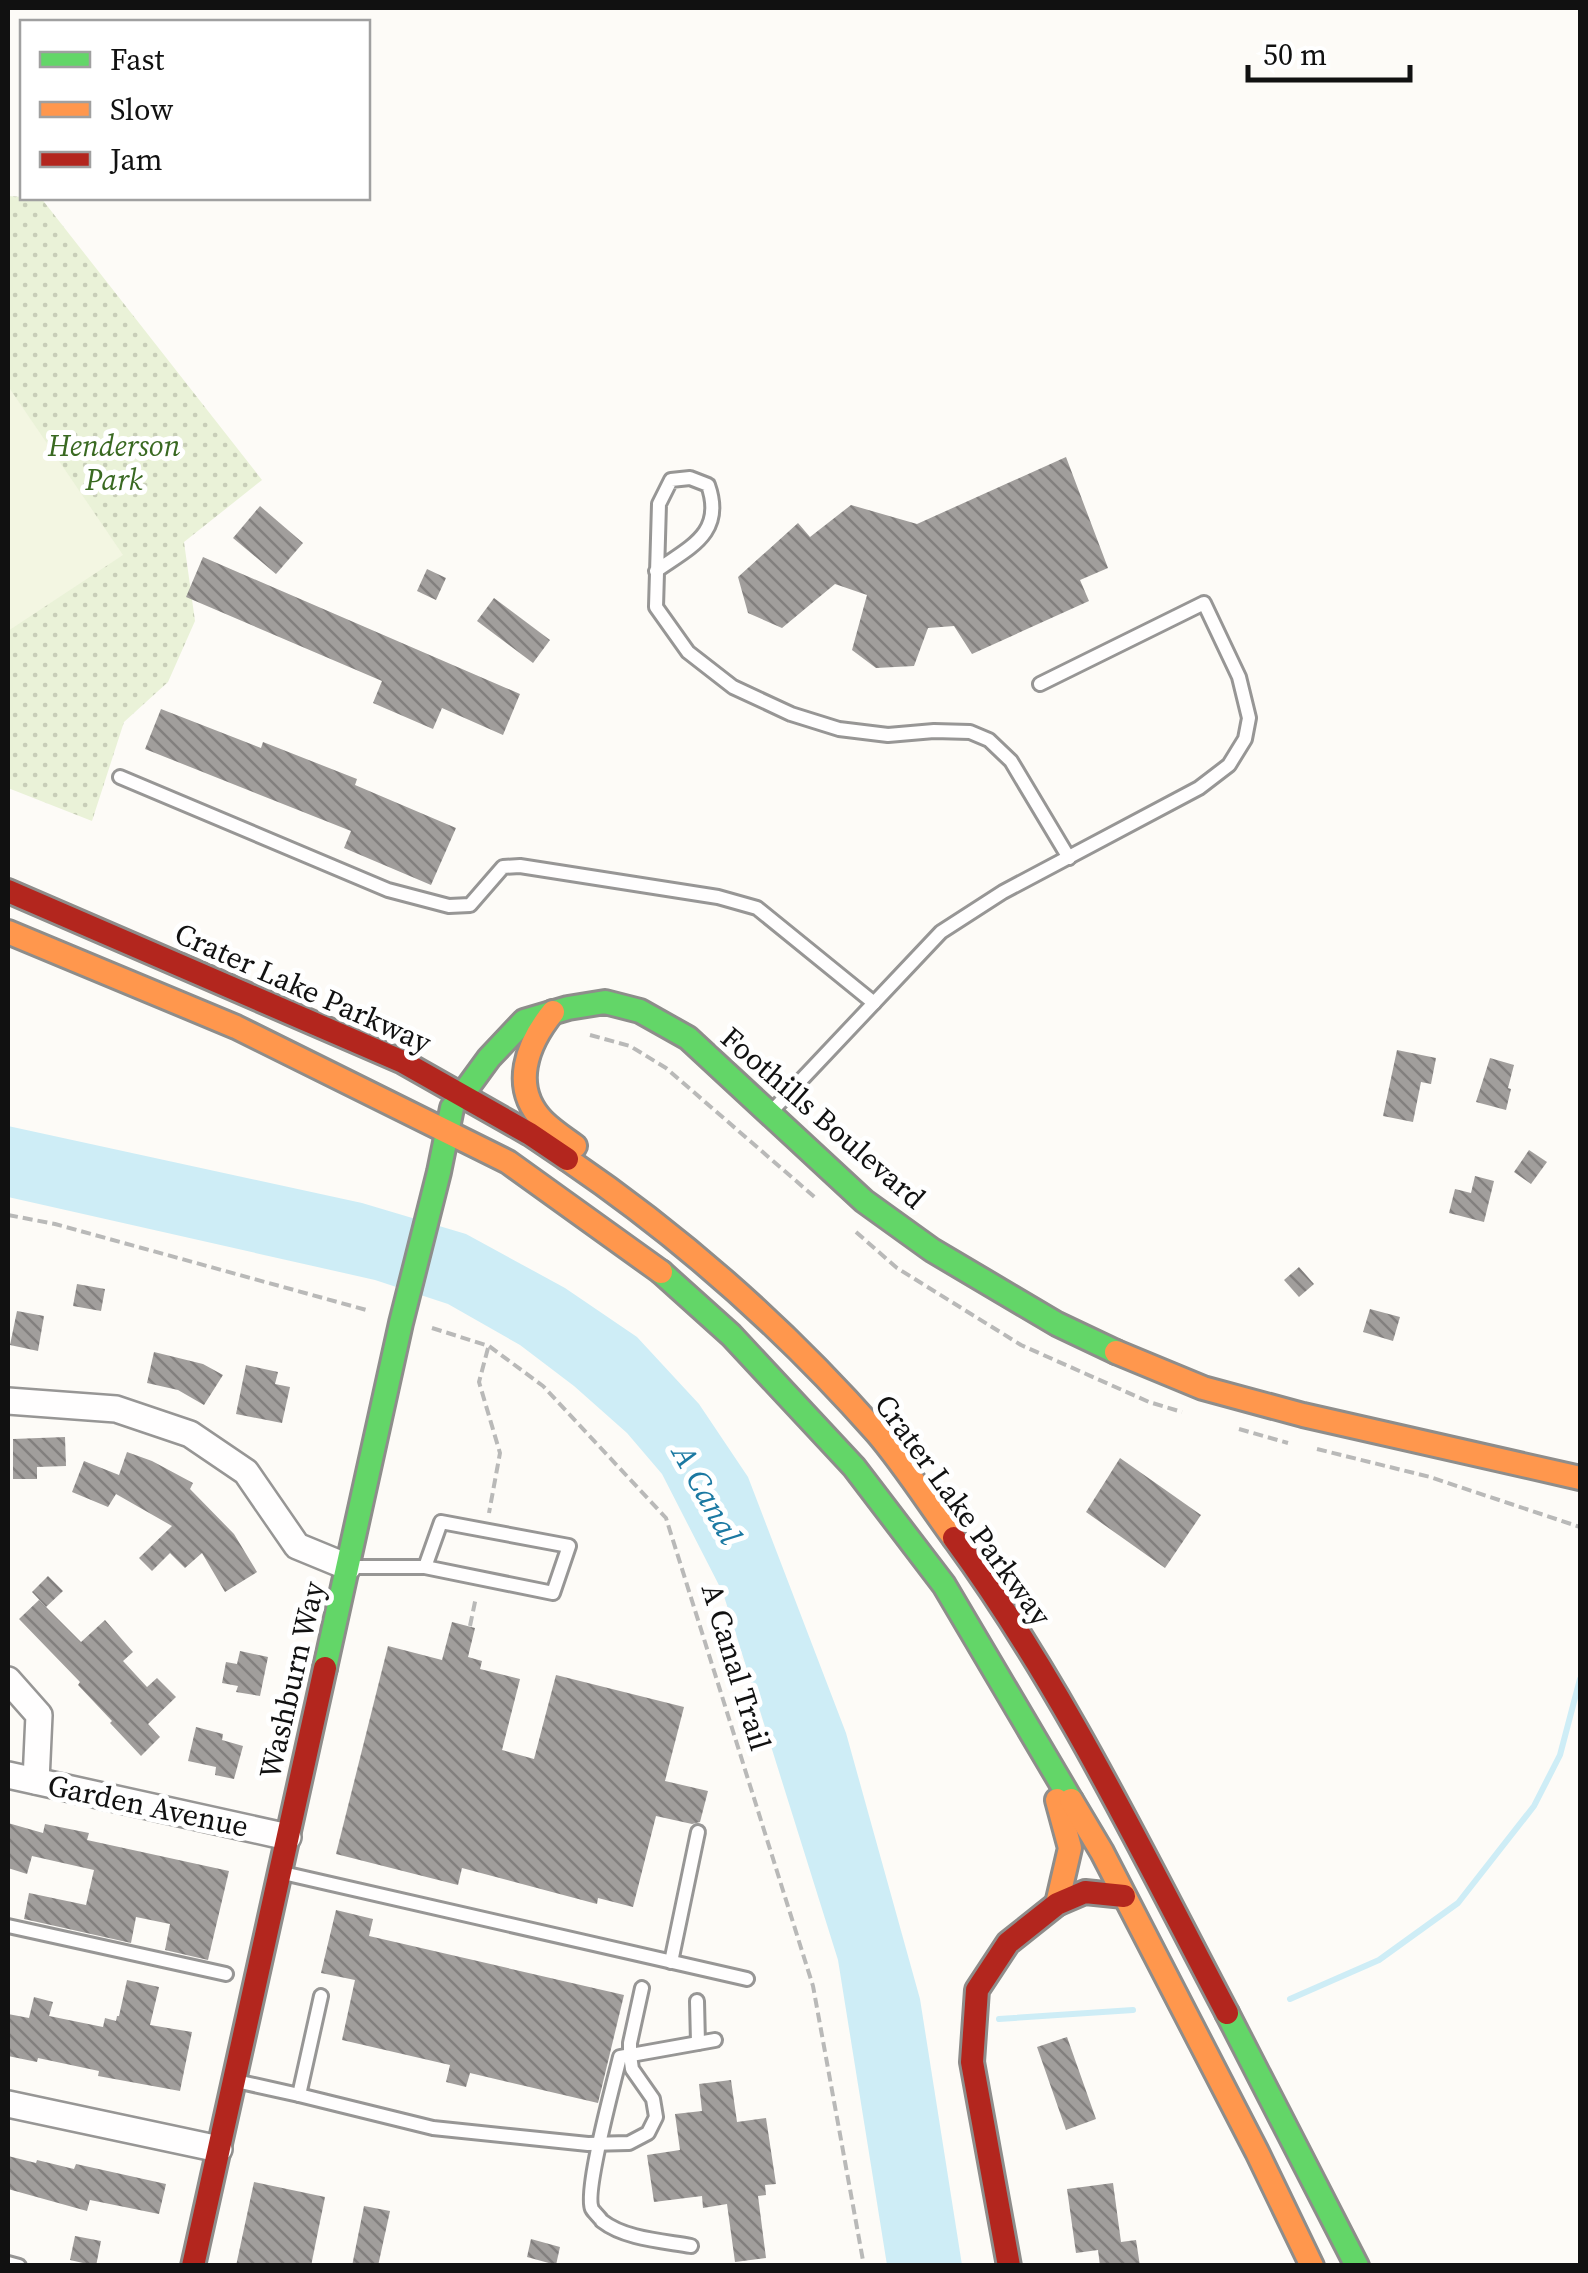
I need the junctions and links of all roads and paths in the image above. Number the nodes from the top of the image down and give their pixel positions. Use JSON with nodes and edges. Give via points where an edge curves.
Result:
{"nodes":[{"id":1,"x":656,"y":572,"type":"junction"},
{"id":2,"x":1040,"y":684,"type":"dead end"},
{"id":3,"x":120,"y":778,"type":"dead end"},
{"id":4,"x":1069,"y":858,"type":"junction"},
{"id":5,"x":8,"y":890,"type":"edge"},
{"id":6,"x":8,"y":932,"type":"edge"},
{"id":7,"x":874,"y":1003,"type":"junction"},
{"id":8,"x":553,"y":1012,"type":"junction"},
{"id":9,"x":454,"y":1112,"type":"junction"},
{"id":10,"x":770,"y":1114,"type":"junction"},
{"id":11,"x":8,"y":1215,"type":"edge"},
{"id":12,"x":646,"y":1216,"type":"junction"},
{"id":13,"x":402,"y":1320,"type":"junction"},
{"id":14,"x":489,"y":1346,"type":"junction"},
{"id":15,"x":8,"y":1400,"type":"edge"},
{"id":16,"x":1580,"y":1478,"type":"edge"},
{"id":17,"x":486,"y":1531,"type":"junction"},
{"id":18,"x":348,"y":1567,"type":"junction"},
{"id":19,"x":425,"y":1567,"type":"junction"},
{"id":20,"x":480,"y":1578,"type":"junction"},
{"id":21,"x":470,"y":1626,"type":"dead end"},
{"id":22,"x":8,"y":1680,"type":"edge"},
{"id":23,"x":1033,"y":1736,"type":"junction"},
{"id":24,"x":8,"y":1775,"type":"edge"},
{"id":25,"x":36,"y":1782,"type":"junction"},
{"id":26,"x":698,"y":1832,"type":"dead end"},
{"id":27,"x":288,"y":1837,"type":"junction"},
{"id":28,"x":280,"y":1872,"type":"junction"},
{"id":29,"x":1124,"y":1896,"type":"junction"},
{"id":30,"x":1057,"y":1904,"type":"junction"},
{"id":31,"x":8,"y":1926,"type":"edge"},
{"id":32,"x":671,"y":1962,"type":"junction"},
{"id":33,"x":226,"y":1974,"type":"dead end"},
{"id":34,"x":748,"y":1979,"type":"dead end"},
{"id":35,"x":642,"y":1988,"type":"dead end"},
{"id":36,"x":321,"y":1996,"type":"dead end"},
{"id":37,"x":697,"y":2001,"type":"dead end"},
{"id":38,"x":716,"y":2040,"type":"dead end"},
{"id":39,"x":698,"y":2042,"type":"junction"},
{"id":40,"x":630,"y":2055,"type":"junction"},
{"id":41,"x":234,"y":2080,"type":"junction"},
{"id":42,"x":299,"y":2095,"type":"junction"},
{"id":43,"x":8,"y":2104,"type":"edge"},
{"id":44,"x":600,"y":2144,"type":"junction"},
{"id":45,"x":218,"y":2150,"type":"junction"},
{"id":46,"x":691,"y":2246,"type":"dead end"},
{"id":47,"x":8,"y":2263,"type":"edge"},
{"id":48,"x":19,"y":2266,"type":"edge"},
{"id":49,"x":193,"y":2266,"type":"edge"},
{"id":50,"x":864,"y":2266,"type":"edge"},
{"id":51,"x":1009,"y":2266,"type":"edge"},
{"id":52,"x":1312,"y":2266,"type":"edge"},
{"id":53,"x":1358,"y":2266,"type":"edge"}],
"edges":[{"from":1,"to":1,"type":"lane","via":[[659,504],[671,480],[708,485],[712,523]]},
{"from":1,"to":4,"type":"lane","via":[[656,607],[688,652],[733,687],[839,729],[970,732],[990,740],[1011,761]]},
{"from":2,"to":4,"type":"lane","via":[[1204,602],[1239,677],[1249,718],[1229,765]]},
{"from":3,"to":7,"type":"lane","via":[[388,890],[450,906],[470,905],[503,867],[520,866],[757,908]]},
{"from":4,"to":7,"type":"lane","via":[[941,932]]},
{"from":5,"to":9,"type":"main road","name":"Crater Lake Parkway","via":[[404,1062]]},
{"from":6,"to":9,"type":"main road","name":"Crater Lake Parkway"},
{"from":7,"to":10,"type":"lane"},
{"from":8,"to":9,"type":"main road","name":"Foothills Boulevard","via":[[524,1021],[489,1058]]},
{"from":8,"to":10,"type":"main road","name":"Foothills Boulevard","via":[[605,1002],[640,1011],[688,1038]]},
{"from":8,"to":12,"type":"main road","via":[[524,1064],[522,1082],[550,1128],[616,1178]]},
{"from":9,"to":12,"type":"main road","name":"Crater Lake Parkway","via":[[530,1134]]},
{"from":9,"to":13,"type":"main road","name":"Washburn Way"},
{"from":9,"to":23,"type":"main road","name":"Crater Lake Parkway","via":[[508,1162],[651,1263],[731,1336],[854,1467],[944,1585]]},
{"from":10,"to":16,"type":"main road","name":"Foothills Boulevard","via":[[864,1201],[932,1250],[1120,1354],[1203,1388],[1303,1415]]},
{"from":11,"to":13,"type":"path","name":"A Canal Trail"},
{"from":12,"to":53,"type":"main road","name":"Crater Lake Parkway","via":[[758,1310],[878,1436],[998,1598],[1098,1768]]},
{"from":13,"to":14,"type":"path","name":"A Canal Trail"},
{"from":13,"to":18,"type":"main road","name":"Washburn Way"},
{"from":14,"to":17,"type":"path","via":[[479,1382],[500,1453]]},
{"from":14,"to":50,"type":"path","name":"A Canal Trail","via":[[543,1386],[666,1518],[813,1986]]},
{"from":15,"to":18,"type":"street","via":[[116,1409],[190,1434],[246,1472],[297,1546]]},
{"from":17,"to":19,"type":"lane","via":[[441,1522]]},
{"from":17,"to":20,"type":"lane","via":[[569,1546],[553,1593]]},
{"from":18,"to":19,"type":"lane"},
{"from":18,"to":27,"type":"main road","name":"Washburn Way"},
{"from":19,"to":20,"type":"lane"},
{"from":20,"to":21,"type":"path"},
{"from":22,"to":25,"type":"street","via":[[39,1715]]},
{"from":23,"to":29,"type":"main road","name":"Crater Lake Parkway"},
{"from":23,"to":30,"type":"main road","via":[[1070,1848]]},
{"from":24,"to":25,"type":"street","name":"Garden Avenue"},
{"from":25,"to":27,"type":"street","name":"Garden Avenue"},
{"from":26,"to":32,"type":"lane"},
{"from":27,"to":28,"type":"main road","name":"Washburn Way"},
{"from":28,"to":32,"type":"lane"},
{"from":28,"to":41,"type":"main road","name":"Washburn Way"},
{"from":29,"to":30,"type":"main road","via":[[1085,1892]]},
{"from":29,"to":52,"type":"main road","name":"Crater Lake Parkway"},
{"from":30,"to":51,"type":"main road","via":[[1008,1943],[978,1990],[972,2062]]},
{"from":31,"to":33,"type":"lane"},
{"from":32,"to":34,"type":"lane"},
{"from":35,"to":40,"type":"lane"},
{"from":36,"to":42,"type":"lane"},
{"from":37,"to":39,"type":"lane"},
{"from":38,"to":39,"type":"lane"},
{"from":39,"to":40,"type":"lane"},
{"from":40,"to":44,"type":"lane","via":[[620,2057]]},
{"from":40,"to":44,"type":"lane","via":[[656,2118],[648,2133],[628,2144]]},
{"from":41,"to":42,"type":"lane"},
{"from":41,"to":45,"type":"main road","name":"Washburn Way"},
{"from":42,"to":44,"type":"lane","via":[[433,2128]]},
{"from":43,"to":45,"type":"street"},
{"from":44,"to":46,"type":"lane","via":[[592,2210],[616,2230]]},
{"from":45,"to":49,"type":"main road","name":"Washburn Way"},
{"from":47,"to":48,"type":"lane"}]}
